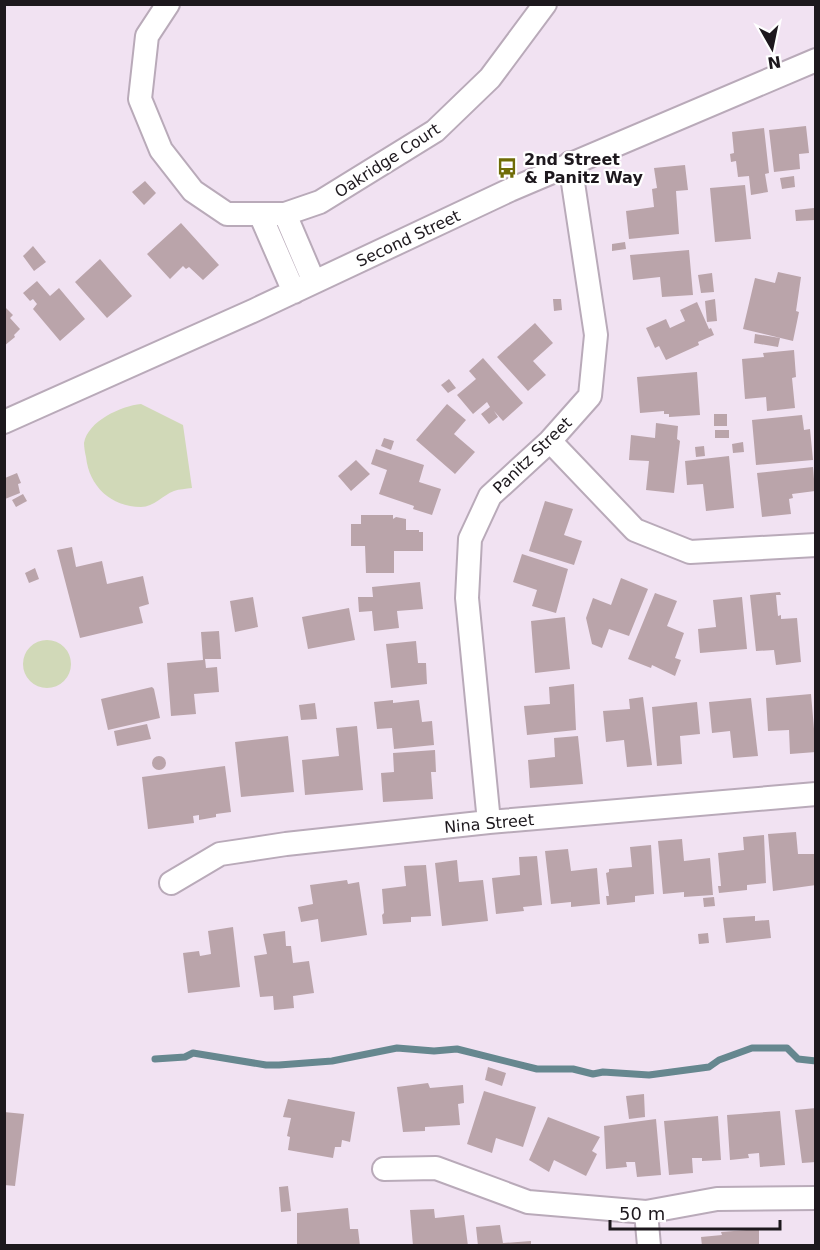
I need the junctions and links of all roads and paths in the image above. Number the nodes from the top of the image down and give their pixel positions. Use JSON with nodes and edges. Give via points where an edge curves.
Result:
{"nodes":[{"id":1,"x":168,"y":4,"type":"edge"},
{"id":2,"x":545,"y":4,"type":"edge"},
{"id":3,"x":816,"y":60,"type":"edge"},
{"id":4,"x":570,"y":163,"type":"junction"},
{"id":5,"x":260,"y":214,"type":"junction"},
{"id":6,"x":285,"y":214,"type":"junction"},
{"id":7,"x":304,"y":287,"type":"junction"},
{"id":8,"x":4,"y":422,"type":"edge"},
{"id":9,"x":550,"y":441,"type":"junction"},
{"id":10,"x":816,"y":545,"type":"edge"},
{"id":11,"x":816,"y":794,"type":"edge"},
{"id":12,"x":489,"y":822,"type":"junction"},
{"id":13,"x":171,"y":883,"type":"dead end"},
{"id":14,"x":384,"y":1169,"type":"dead end"},
{"id":15,"x":816,"y":1198,"type":"edge"},
{"id":16,"x":646,"y":1212,"type":"junction"},
{"id":17,"x":650,"y":1245,"type":"edge"}],
"edges":[{"from":1,"to":5,"type":"street","name":"Oakridge Court","via":[[147,36],[140,99],[161,150],[193,191],[226,214]]},
{"from":2,"to":6,"type":"street","name":"Oakridge Court","via":[[489,78],[435,131],[320,202]]},
{"from":3,"to":4,"type":"street","name":"Second Street"},
{"from":4,"to":7,"type":"street","name":"Second Street"},
{"from":4,"to":9,"type":"street","name":"Panitz Street","via":[[596,335],[590,396]]},
{"from":5,"to":6,"type":"street","name":"Oakridge Court"},
{"from":5,"to":7,"type":"street"},
{"from":6,"to":7,"type":"street"},
{"from":7,"to":8,"type":"street","name":"Second Street"},
{"from":9,"to":10,"type":"street","via":[[635,530],[690,552]]},
{"from":9,"to":12,"type":"street","name":"Panitz Street","via":[[490,496],[470,539],[467,598]]},
{"from":11,"to":12,"type":"street","name":"Nina Street"},
{"from":12,"to":13,"type":"street","name":"Nina Street","via":[[220,854]]},
{"from":14,"to":16,"type":"street","via":[[436,1168],[528,1202]]},
{"from":15,"to":16,"type":"street","via":[[717,1199]]},
{"from":16,"to":17,"type":"street"}]}
